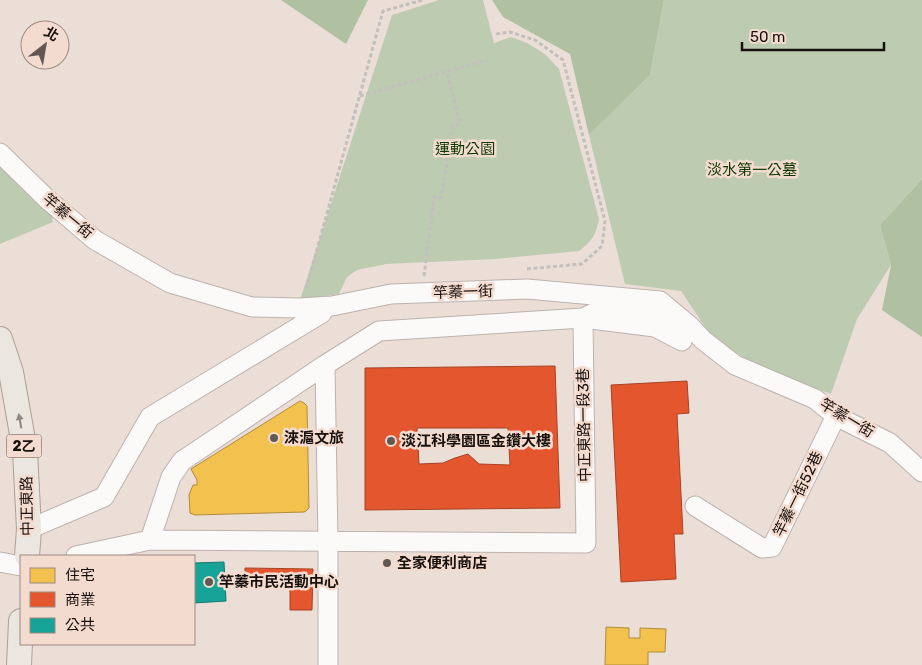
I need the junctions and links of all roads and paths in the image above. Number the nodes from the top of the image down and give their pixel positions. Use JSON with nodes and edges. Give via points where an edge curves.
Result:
{"nodes":[{"id":1,"x":423,"y":0,"type":"edge"},
{"id":2,"x":496,"y":34,"type":"dead end"},
{"id":3,"x":488,"y":60,"type":"dead end"},
{"id":4,"x":447,"y":72,"type":"junction"},
{"id":5,"x":360,"y":96,"type":"junction"},
{"id":6,"x":0,"y":153,"type":"edge"},
{"id":7,"x":523,"y":269,"type":"dead end"},
{"id":8,"x":424,"y":278,"type":"dead end"},
{"id":9,"x":300,"y":308,"type":"junction"},
{"id":10,"x":322,"y":313,"type":"dead end"},
{"id":11,"x":583,"y":318,"type":"junction"},
{"id":12,"x":686,"y":334,"type":"junction"},
{"id":13,"x":0,"y":339,"type":"edge"},
{"id":14,"x":325,"y":365,"type":"junction"},
{"id":15,"x":5,"y":374,"type":"edge"},
{"id":16,"x":836,"y":416,"type":"junction"},
{"id":17,"x":922,"y":472,"type":"edge"},
{"id":18,"x":695,"y":506,"type":"dead end"},
{"id":19,"x":29,"y":529,"type":"junction"},
{"id":20,"x":150,"y":540,"type":"junction"},
{"id":21,"x":328,"y":541,"type":"junction"},
{"id":22,"x":27,"y":555,"type":"edge"},
{"id":23,"x":81,"y":555,"type":"edge"},
{"id":24,"x":0,"y":562,"type":"edge"},
{"id":25,"x":20,"y":566,"type":"edge"},
{"id":26,"x":20,"y":643,"type":"edge"},
{"id":27,"x":19,"y":665,"type":"edge"},
{"id":28,"x":328,"y":665,"type":"edge"}],
"edges":[{"from":1,"to":5,"type":"path","via":[[383,11]]},
{"from":2,"to":7,"type":"path","via":[[510,32],[535,40],[563,60],[604,221],[602,246],[582,264]]},
{"from":3,"to":4,"type":"path"},
{"from":4,"to":5,"type":"path"},
{"from":4,"to":8,"type":"path","via":[[460,124],[453,126],[441,198],[434,197]]},
{"from":5,"to":9,"type":"path"},
{"from":6,"to":9,"type":"street","name":"竿蓁一街","via":[[95,240],[170,283],[252,307]]},
{"from":9,"to":12,"type":"street","name":"竿蓁一街","via":[[332,306],[391,294],[527,290],[660,301]]},
{"from":10,"to":19,"type":"street","via":[[150,417],[104,496]]},
{"from":11,"to":12,"type":"street"},
{"from":11,"to":14,"type":"street","via":[[379,331]]},
{"from":11,"to":21,"type":"street","name":"中正東路一段3巷","via":[[586,542]]},
{"from":12,"to":16,"type":"street","name":"竿蓁一街","via":[[703,340],[735,365],[815,399]]},
{"from":13,"to":15,"type":"main road","name":"中正東路","number":"2乙"},
{"from":14,"to":20,"type":"street","via":[[182,461],[171,478]]},
{"from":14,"to":21,"type":"street"},
{"from":19,"to":15,"type":"main road","name":"中正東路","number":"2乙","one_way":true,"via":[[25,451]]},
{"from":16,"to":17,"type":"street","name":"竿蓁一街","via":[[890,444]]},
{"from":16,"to":18,"type":"street","name":"竿蓁一街52巷","via":[[772,547],[762,548]]},
{"from":19,"to":22,"type":"main road","name":"中正東路","number":"2乙"},
{"from":20,"to":21,"type":"street","name":"中正東路一段3巷"},
{"from":20,"to":23,"type":"street","name":"中正東路一段3巷"},
{"from":21,"to":28,"type":"street"},
{"from":24,"to":25,"type":"street"},
{"from":26,"to":27,"type":"main road"}]}
